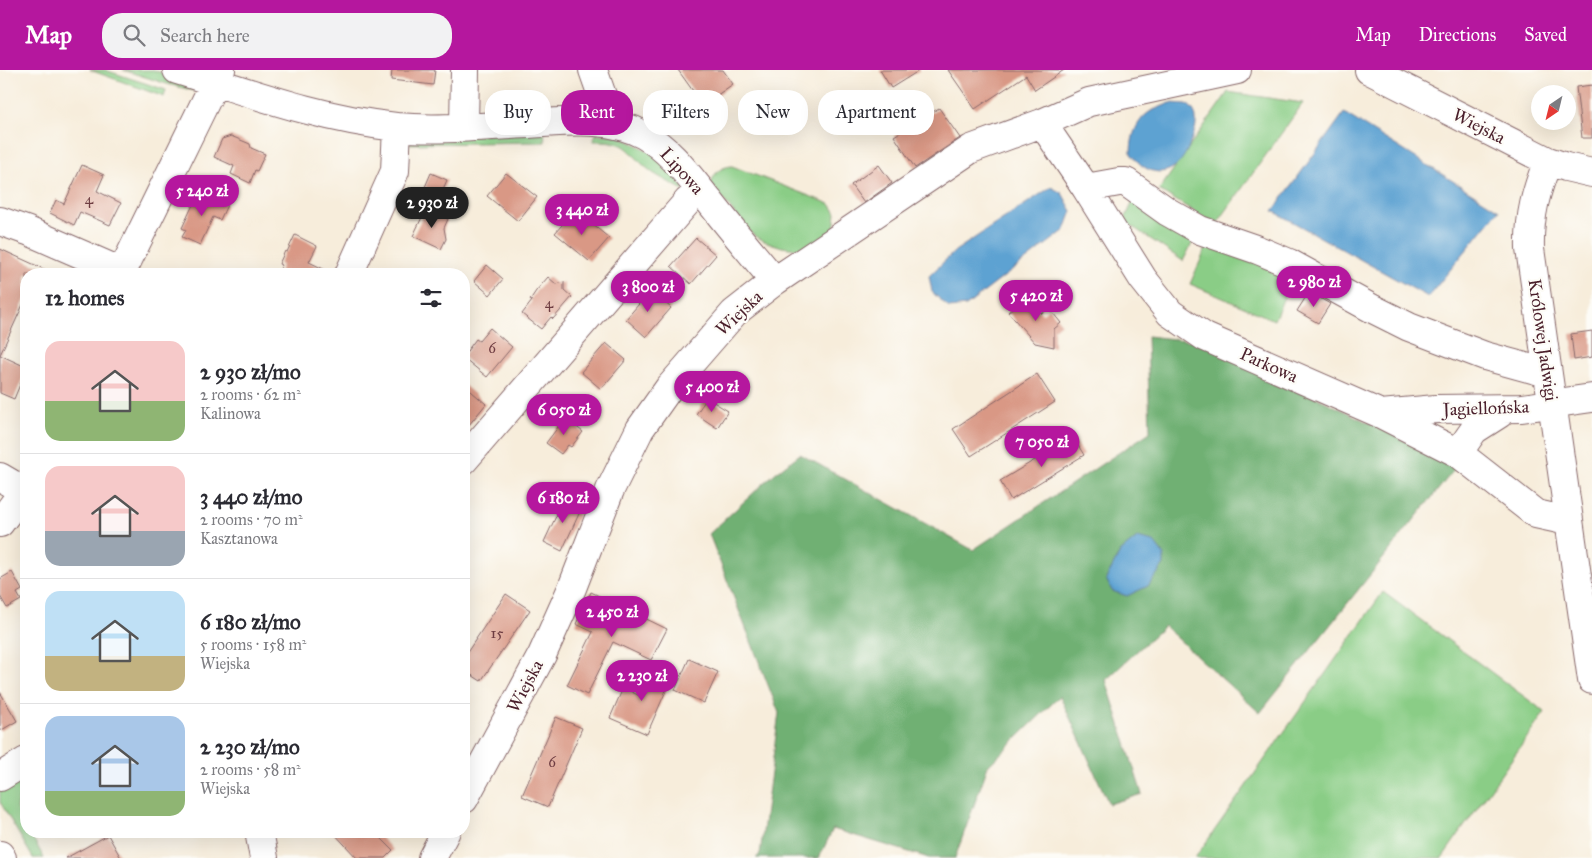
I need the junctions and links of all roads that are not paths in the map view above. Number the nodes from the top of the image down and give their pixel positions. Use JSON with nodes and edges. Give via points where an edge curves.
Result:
{"nodes":[{"id":1,"x":177,"y":70,"type":"edge"},
{"id":2,"x":465,"y":70,"type":"edge"},
{"id":3,"x":593,"y":70,"type":"edge"},
{"id":4,"x":1237,"y":70,"type":"edge"},
{"id":5,"x":1370,"y":70,"type":"edge"},
{"id":6,"x":218,"y":76,"type":"edge"},
{"id":7,"x":600,"y":90,"type":"edge"},
{"id":8,"x":561,"y":123,"type":"edge"},
{"id":9,"x":1042,"y":123,"type":"junction"},
{"id":10,"x":397,"y":126,"type":"junction"},
{"id":11,"x":464,"y":128,"type":"junction"},
{"id":12,"x":633,"y":131,"type":"edge"},
{"id":13,"x":1548,"y":160,"type":"junction"},
{"id":14,"x":1592,"y":173,"type":"edge"},
{"id":15,"x":1086,"y":188,"type":"junction"},
{"id":16,"x":700,"y":190,"type":"junction"},
{"id":17,"x":0,"y":221,"type":"edge"},
{"id":18,"x":111,"y":268,"type":"edge"},
{"id":19,"x":124,"y":268,"type":"edge"},
{"id":20,"x":352,"y":268,"type":"edge"},
{"id":21,"x":775,"y":281,"type":"junction"},
{"id":22,"x":1547,"y":373,"type":"junction"},
{"id":23,"x":1592,"y":398,"type":"edge"},
{"id":24,"x":1552,"y":404,"type":"junction"},
{"id":25,"x":1500,"y":410,"type":"junction"},
{"id":26,"x":1381,"y":414,"type":"junction"},
{"id":27,"x":470,"y":453,"type":"edge"},
{"id":28,"x":1458,"y":453,"type":"junction"},
{"id":29,"x":0,"y":477,"type":"edge"},
{"id":30,"x":20,"y":487,"type":"edge"},
{"id":31,"x":20,"y":497,"type":"edge"},
{"id":32,"x":1568,"y":521,"type":"junction"},
{"id":33,"x":0,"y":523,"type":"edge"},
{"id":34,"x":1591,"y":666,"type":"edge"},
{"id":35,"x":20,"y":765,"type":"edge"},
{"id":36,"x":0,"y":777,"type":"edge"},
{"id":37,"x":470,"y":788,"type":"edge"},
{"id":38,"x":260,"y":838,"type":"edge"},
{"id":39,"x":442,"y":838,"type":"edge"},
{"id":40,"x":264,"y":858,"type":"edge"},
{"id":41,"x":432,"y":858,"type":"edge"}],
"edges":[{"from":1,"to":6,"type":"street","name":"Lipowa"},
{"from":2,"to":11,"type":"street"},
{"from":3,"to":7,"type":"street"},
{"from":4,"to":9,"type":"street","name":"Wiejska","via":[[1088,102]]},
{"from":5,"to":13,"type":"street","name":"Wiejska"},
{"from":6,"to":10,"type":"street","name":"Lipowa","via":[[337,117]]},
{"from":6,"to":19,"type":"street"},
{"from":8,"to":11,"type":"street","name":"Lipowa"},
{"from":9,"to":15,"type":"street","name":"Parkowa"},
{"from":9,"to":21,"type":"street","name":"Wiejska","via":[[971,150]]},
{"from":10,"to":11,"type":"street","name":"Lipowa"},
{"from":10,"to":20,"type":"street","via":[[395,171]]},
{"from":12,"to":16,"type":"street","name":"Lipowa","via":[[665,150]]},
{"from":13,"to":14,"type":"street","name":"Wiejska"},
{"from":13,"to":22,"type":"street","name":"Królowej Jadwigi","via":[[1534,202],[1530,234]]},
{"from":15,"to":22,"type":"street","via":[[1126,182],[1200,230],[1289,263],[1409,327],[1485,356]]},
{"from":15,"to":26,"type":"street","name":"Parkowa","via":[[1143,279],[1170,313],[1205,337]]},
{"from":16,"to":21,"type":"street","name":"Lipowa"},
{"from":16,"to":27,"type":"street"},
{"from":17,"to":18,"type":"street"},
{"from":21,"to":37,"type":"street","name":"Wiejska","via":[[734,313],[669,388],[640,429],[610,490],[542,655]]},
{"from":22,"to":24,"type":"street","name":"Królowej Jadwigi"},
{"from":23,"to":24,"type":"street","name":"Jagiellońska"},
{"from":24,"to":25,"type":"street","name":"Jagiellońska"},
{"from":24,"to":32,"type":"street","name":"Królowej Jadwigi"},
{"from":25,"to":26,"type":"street","name":"Jagiellońska","via":[[1436,409]]},
{"from":25,"to":28,"type":"street","via":[[1499,414],[1474,430]]},
{"from":26,"to":28,"type":"street","name":"Parkowa"},
{"from":28,"to":32,"type":"street","name":"Parkowa","via":[[1536,514]]},
{"from":29,"to":30,"type":"street"},
{"from":31,"to":33,"type":"street"},
{"from":32,"to":34,"type":"street","name":"Królowej Jadwigi"},
{"from":35,"to":36,"type":"street"},
{"from":38,"to":40,"type":"street"},
{"from":39,"to":41,"type":"street"}]}
